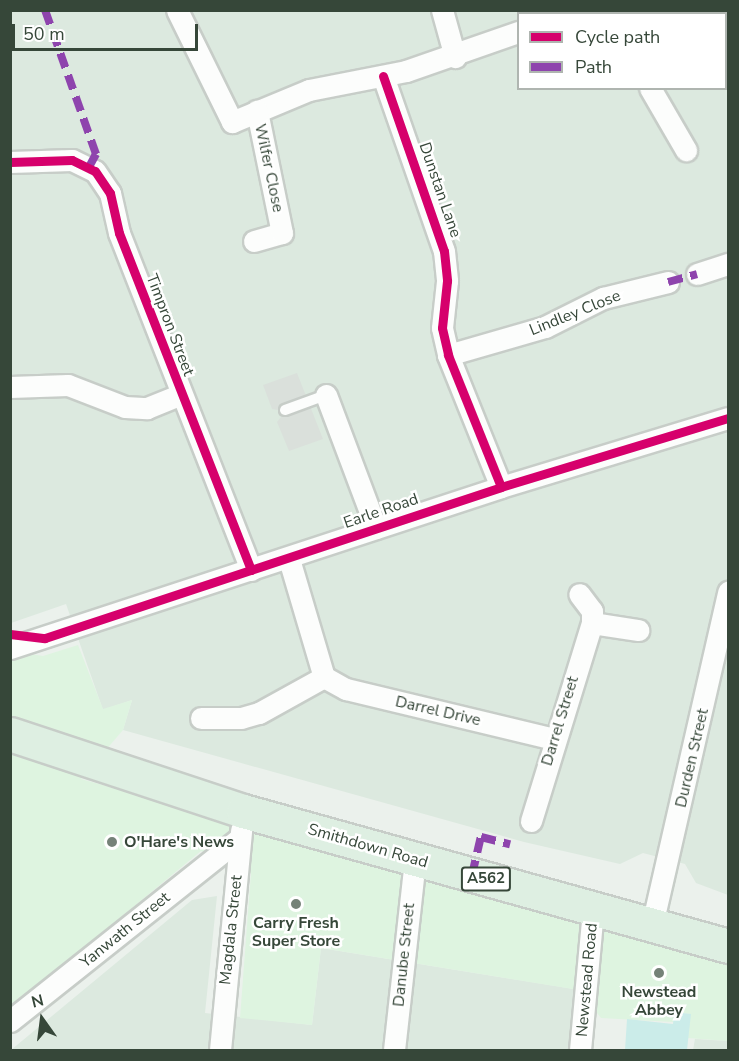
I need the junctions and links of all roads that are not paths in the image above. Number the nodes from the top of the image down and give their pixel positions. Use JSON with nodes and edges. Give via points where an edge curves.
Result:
{"nodes":[{"id":1,"x":177,"y":10,"type":"edge"},
{"id":2,"x":442,"y":10,"type":"edge"},
{"id":3,"x":517,"y":33,"type":"edge"},
{"id":4,"x":455,"y":57,"type":"junction"},
{"id":5,"x":383,"y":76,"type":"junction"},
{"id":6,"x":651,"y":90,"type":"edge"},
{"id":7,"x":257,"y":111,"type":"junction"},
{"id":8,"x":686,"y":150,"type":"dead end"},
{"id":9,"x":10,"y":162,"type":"edge"},
{"id":10,"x":254,"y":241,"type":"dead end"},
{"id":11,"x":729,"y":264,"type":"edge"},
{"id":12,"x":696,"y":274,"type":"dead end"},
{"id":13,"x":668,"y":282,"type":"dead end"},
{"id":14,"x":448,"y":354,"type":"junction"},
{"id":15,"x":10,"y":387,"type":"edge"},
{"id":16,"x":181,"y":394,"type":"junction"},
{"id":17,"x":326,"y":394,"type":"joint"},
{"id":18,"x":285,"y":411,"type":"dead end"},
{"id":19,"x":729,"y":418,"type":"edge"},
{"id":20,"x":501,"y":488,"type":"junction"},
{"id":21,"x":376,"y":528,"type":"junction"},
{"id":22,"x":289,"y":559,"type":"junction"},
{"id":23,"x":251,"y":570,"type":"junction"},
{"id":24,"x":729,"y":592,"type":"edge"},
{"id":25,"x":579,"y":594,"type":"dead end"},
{"id":26,"x":592,"y":623,"type":"junction"},
{"id":27,"x":638,"y":630,"type":"dead end"},
{"id":28,"x":10,"y":648,"type":"edge"},
{"id":29,"x":721,"y":665,"type":"edge"},
{"id":30,"x":324,"y":677,"type":"junction"},
{"id":31,"x":201,"y":718,"type":"dead end"},
{"id":32,"x":10,"y":734,"type":"edge"},
{"id":33,"x":554,"y":739,"type":"junction"},
{"id":34,"x":531,"y":821,"type":"dead end"},
{"id":35,"x":242,"y":824,"type":"junction"},
{"id":36,"x":415,"y":860,"type":"junction"},
{"id":37,"x":593,"y":909,"type":"junction"},
{"id":38,"x":652,"y":925,"type":"junction"},
{"id":39,"x":729,"y":946,"type":"edge"},
{"id":40,"x":10,"y":1021,"type":"edge"},
{"id":41,"x":220,"y":1050,"type":"edge"},
{"id":42,"x":394,"y":1050,"type":"edge"},
{"id":43,"x":580,"y":1050,"type":"edge"}],
"edges":[{"from":1,"to":7,"type":"street","name":"Wilfer Close","via":[[232,122]]},
{"from":2,"to":4,"type":"street"},
{"from":3,"to":4,"type":"street","name":"Wilfer Close"},
{"from":4,"to":5,"type":"street","name":"Wilfer Close"},
{"from":5,"to":7,"type":"street","name":"Wilfer Close","via":[[309,90]]},
{"from":5,"to":14,"type":"street","name":"Dunstan Lane","via":[[444,251],[447,281],[442,328]]},
{"from":6,"to":8,"type":"street"},
{"from":7,"to":10,"type":"street","name":"Wilfer Close","via":[[282,233]]},
{"from":9,"to":16,"type":"street","name":"Timpron Street","via":[[72,160],[95,171],[113,202],[119,233]]},
{"from":11,"to":12,"type":"street"},
{"from":13,"to":14,"type":"street","name":"Lindley Close","via":[[603,298],[544,327]]},
{"from":14,"to":20,"type":"street","name":"Dunstan Lane"},
{"from":15,"to":16,"type":"street","via":[[68,385],[125,407],[147,408]]},
{"from":16,"to":23,"type":"street","name":"Timpron Street"},
{"from":17,"to":18,"type":"lane"},
{"from":17,"to":21,"type":"street"},
{"from":19,"to":20,"type":"street","name":"Earle Road"},
{"from":20,"to":21,"type":"street","name":"Earle Road"},
{"from":21,"to":22,"type":"street","name":"Earle Road"},
{"from":22,"to":23,"type":"street","name":"Earle Road"},
{"from":22,"to":30,"type":"street"},
{"from":23,"to":28,"type":"street","name":"Earle Road"},
{"from":24,"to":29,"type":"street","name":"Durden Street"},
{"from":25,"to":26,"type":"street","via":[[592,611]]},
{"from":26,"to":27,"type":"street"},
{"from":26,"to":33,"type":"street","name":"Darrel Street"},
{"from":29,"to":38,"type":"street","name":"Durden Street"},
{"from":30,"to":31,"type":"street","via":[[259,712],[241,718]]},
{"from":30,"to":33,"type":"street","name":"Darrel Drive","via":[[346,689]]},
{"from":32,"to":35,"type":"highway","name":"Smithdown Road","number":"A562"},
{"from":33,"to":34,"type":"street","name":"Darrel Street"},
{"from":35,"to":36,"type":"highway","name":"Smithdown Road","number":"A562"},
{"from":35,"to":40,"type":"street","name":"Yanwath Street"},
{"from":35,"to":41,"type":"street","name":"Magdala Street"},
{"from":36,"to":37,"type":"highway","name":"Smithdown Road","number":"A562"},
{"from":36,"to":42,"type":"street","name":"Danube Street"},
{"from":37,"to":38,"type":"highway","name":"Smithdown Road","number":"A562"},
{"from":37,"to":43,"type":"street","name":"Newstead Road"},
{"from":38,"to":39,"type":"highway","name":"Smithdown Road","number":"A562"}]}
